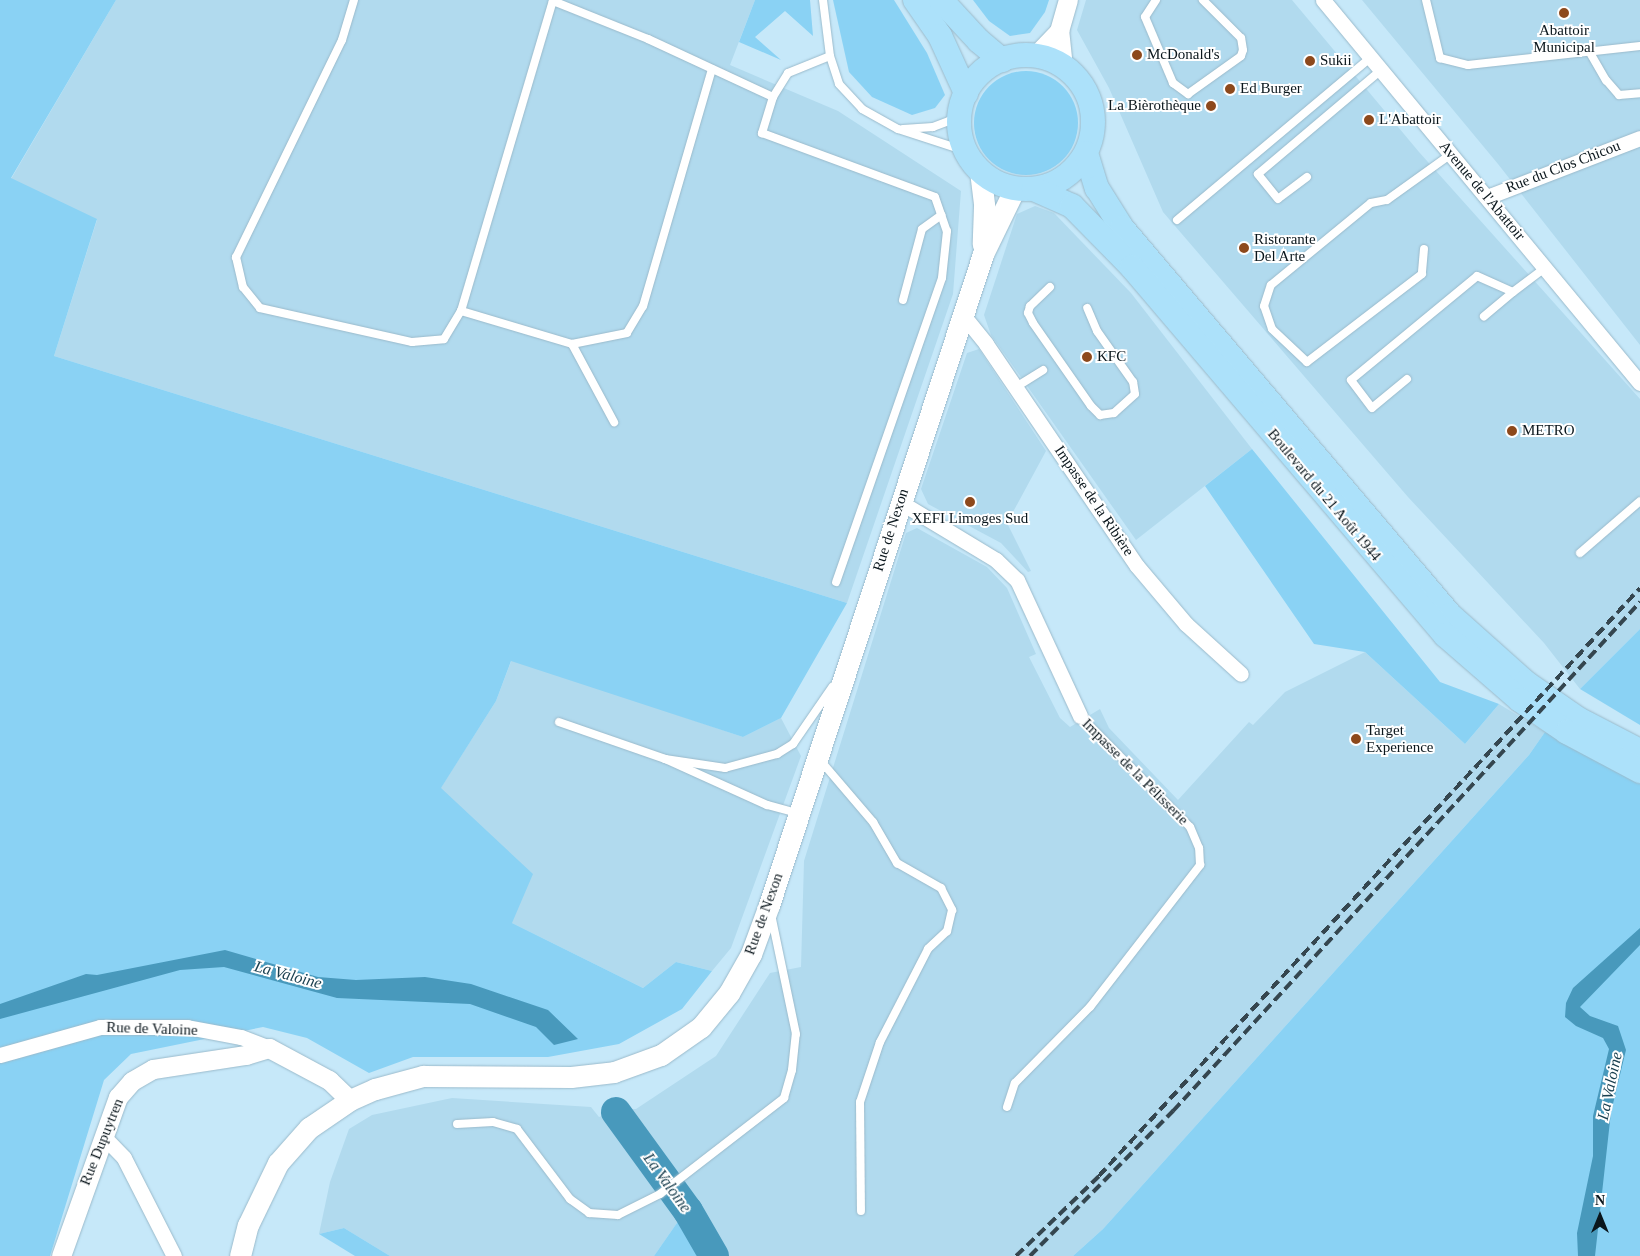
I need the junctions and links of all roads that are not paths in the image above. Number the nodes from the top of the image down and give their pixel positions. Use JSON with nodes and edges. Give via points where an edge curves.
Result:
{"nodes":[{"id":1,"x":354,"y":0,"type":"edge"},
{"id":2,"x":553,"y":0,"type":"edge"},
{"id":3,"x":823,"y":0,"type":"edge"},
{"id":4,"x":915,"y":0,"type":"edge"},
{"id":5,"x":941,"y":0,"type":"edge"},
{"id":6,"x":1068,"y":0,"type":"edge"},
{"id":7,"x":1156,"y":0,"type":"edge"},
{"id":8,"x":1203,"y":0,"type":"edge"},
{"id":9,"x":1323,"y":0,"type":"edge"},
{"id":10,"x":1426,"y":0,"type":"edge"},
{"id":11,"x":1059,"y":31,"type":"junction"},
{"id":12,"x":1640,"y":46,"type":"edge"},
{"id":13,"x":1589,"y":52,"type":"junction"},
{"id":14,"x":830,"y":56,"type":"junction"},
{"id":15,"x":1035,"y":56,"type":"junction"},
{"id":16,"x":1371,"y":57,"type":"junction"},
{"id":17,"x":1002,"y":60,"type":"junction"},
{"id":18,"x":1063,"y":67,"type":"junction"},
{"id":19,"x":712,"y":69,"type":"junction"},
{"id":20,"x":1381,"y":70,"type":"junction"},
{"id":21,"x":1640,"y":93,"type":"edge"},
{"id":22,"x":772,"y":97,"type":"junction"},
{"id":23,"x":963,"y":102,"type":"junction"},
{"id":24,"x":898,"y":129,"type":"junction"},
{"id":25,"x":1640,"y":138,"type":"edge"},
{"id":26,"x":966,"y":151,"type":"junction"},
{"id":27,"x":1086,"y":153,"type":"junction"},
{"id":28,"x":1451,"y":154,"type":"junction"},
{"id":29,"x":980,"y":171,"type":"junction"},
{"id":30,"x":1307,"y":177,"type":"dead end"},
{"id":31,"x":1025,"y":189,"type":"junction"},
{"id":32,"x":1487,"y":197,"type":"junction"},
{"id":33,"x":941,"y":215,"type":"junction"},
{"id":34,"x":1177,"y":220,"type":"dead end"},
{"id":35,"x":1424,"y":249,"type":"dead end"},
{"id":36,"x":983,"y":254,"type":"junction"},
{"id":37,"x":1545,"y":268,"type":"junction"},
{"id":38,"x":1050,"y":286,"type":"dead end"},
{"id":39,"x":1513,"y":292,"type":"junction"},
{"id":40,"x":904,"y":300,"type":"dead end"},
{"id":41,"x":1087,"y":308,"type":"dead end"},
{"id":42,"x":461,"y":311,"type":"junction"},
{"id":43,"x":962,"y":314,"type":"junction"},
{"id":44,"x":1484,"y":316,"type":"dead end"},
{"id":45,"x":572,"y":344,"type":"junction"},
{"id":46,"x":1043,"y":370,"type":"dead end"},
{"id":47,"x":1407,"y":379,"type":"dead end"},
{"id":48,"x":1640,"y":384,"type":"edge"},
{"id":49,"x":1016,"y":387,"type":"junction"},
{"id":50,"x":614,"y":422,"type":"dead end"},
{"id":51,"x":1640,"y":501,"type":"edge"},
{"id":52,"x":900,"y":502,"type":"junction"},
{"id":53,"x":1580,"y":553,"type":"dead end"},
{"id":54,"x":836,"y":582,"type":"dead end"},
{"id":55,"x":847,"y":666,"type":"junction"},
{"id":56,"x":1242,"y":674,"type":"dead end"},
{"id":57,"x":1080,"y":716,"type":"joint"},
{"id":58,"x":560,"y":722,"type":"dead end"},
{"id":59,"x":1640,"y":751,"type":"edge"},
{"id":60,"x":818,"y":756,"type":"junction"},
{"id":61,"x":665,"y":759,"type":"junction"},
{"id":62,"x":1640,"y":770,"type":"edge"},
{"id":63,"x":799,"y":814,"type":"junction"},
{"id":64,"x":769,"y":905,"type":"junction"},
{"id":65,"x":269,"y":1048,"type":"junction"},
{"id":66,"x":0,"y":1055,"type":"edge"},
{"id":67,"x":350,"y":1100,"type":"junction"},
{"id":68,"x":1007,"y":1107,"type":"dead end"},
{"id":69,"x":457,"y":1124,"type":"dead end"},
{"id":70,"x":103,"y":1136,"type":"junction"},
{"id":71,"x":862,"y":1211,"type":"dead end"},
{"id":72,"x":61,"y":1256,"type":"edge"},
{"id":73,"x":174,"y":1256,"type":"edge"},
{"id":74,"x":240,"y":1256,"type":"edge"}],
"edges":[{"from":1,"to":42,"type":"lane","via":[[342,40],[236,257],[243,287],[260,308],[412,342],[444,339]]},
{"from":2,"to":19,"type":"lane"},
{"from":2,"to":42,"type":"lane"},
{"from":3,"to":14,"type":"lane"},
{"from":4,"to":23,"type":"main road","via":[[940,36]]},
{"from":5,"to":17,"type":"main road","via":[[978,41]]},
{"from":6,"to":11,"type":"street"},
{"from":7,"to":8,"type":"lane","via":[[1145,17],[1173,82],[1188,94],[1242,56],[1243,50],[1241,38],[1214,7]]},
{"from":9,"to":16,"type":"street","name":"Avenue de l'Abattoir"},
{"from":10,"to":13,"type":"lane","via":[[1440,58],[1468,65]]},
{"from":11,"to":15,"type":"street"},
{"from":11,"to":18,"type":"street"},
{"from":12,"to":13,"type":"lane"},
{"from":13,"to":21,"type":"lane","via":[[1619,94]]},
{"from":14,"to":22,"type":"lane","via":[[788,73]]},
{"from":14,"to":24,"type":"lane","via":[[839,84],[862,109]]},
{"from":15,"to":17,"type":"main road"},
{"from":15,"to":18,"type":"main road"},
{"from":16,"to":20,"type":"street","name":"Avenue de l'Abattoir"},
{"from":16,"to":34,"type":"lane"},
{"from":17,"to":23,"type":"main road","via":[[975,79]]},
{"from":18,"to":27,"type":"main road","via":[[1078,80],[1090,106],[1092,135]]},
{"from":19,"to":22,"type":"lane"},
{"from":19,"to":45,"type":"lane","via":[[643,306],[628,333]]},
{"from":20,"to":28,"type":"street","name":"Avenue de l'Abattoir"},
{"from":20,"to":30,"type":"lane","via":[[1258,174],[1278,199]]},
{"from":22,"to":33,"type":"lane","via":[[762,133],[935,197]]},
{"from":23,"to":24,"type":"lane","via":[[949,120],[933,127]]},
{"from":23,"to":26,"type":"main road","via":[[959,131]]},
{"from":24,"to":26,"type":"lane"},
{"from":25,"to":32,"type":"street","name":"Rue du Clos Chicou"},
{"from":26,"to":29,"type":"main road"},
{"from":27,"to":31,"type":"main road","via":[[1072,171],[1053,184]]},
{"from":27,"to":59,"type":"main road","name":"Boulevard du 21 Août 1944","via":[[1097,188],[1122,228],[1450,615],[1526,682],[1578,719]]},
{"from":28,"to":32,"type":"street","name":"Avenue de l'Abattoir"},
{"from":28,"to":35,"type":"lane","via":[[1387,200],[1371,203],[1271,285],[1264,306],[1272,329],[1307,362],[1422,274]]},
{"from":29,"to":31,"type":"main road","via":[[996,182]]},
{"from":29,"to":36,"type":"main road","name":"Rue de Nexon","via":[[984,206]]},
{"from":31,"to":36,"type":"main road","name":"Rue de Nexon"},
{"from":31,"to":62,"type":"main road","name":"Boulevard du 21 Août 1944","via":[[1059,198],[1072,206],[1132,267],[1445,635],[1520,700],[1567,732]]},
{"from":32,"to":37,"type":"street","name":"Avenue de l'Abattoir"},
{"from":33,"to":40,"type":"lane","via":[[922,229]]},
{"from":33,"to":54,"type":"lane","via":[[947,231],[942,278]]},
{"from":36,"to":43,"type":"main road","name":"Rue de Nexon"},
{"from":37,"to":39,"type":"lane"},
{"from":37,"to":48,"type":"street","name":"Avenue de l'Abattoir"},
{"from":38,"to":41,"type":"lane","via":[[1030,306],[1028,313],[1033,323],[1091,406],[1100,415],[1114,413],[1135,394],[1133,382],[1097,331]]},
{"from":39,"to":44,"type":"lane"},
{"from":39,"to":47,"type":"lane","via":[[1477,276],[1351,380],[1372,408]]},
{"from":42,"to":45,"type":"lane"},
{"from":43,"to":49,"type":"street","name":"Impasse de la Ribière"},
{"from":43,"to":52,"type":"main road","name":"Rue de Nexon"},
{"from":45,"to":50,"type":"lane"},
{"from":46,"to":49,"type":"lane"},
{"from":49,"to":56,"type":"street","name":"Impasse de la Ribière","via":[[1137,566],[1186,624]]},
{"from":51,"to":53,"type":"lane"},
{"from":52,"to":55,"type":"main road","name":"Rue de Nexon"},
{"from":52,"to":57,"type":"street","name":"Impasse de la Pélisserie","via":[[996,560],[1018,580]]},
{"from":55,"to":60,"type":"main road","name":"Rue de Nexon"},
{"from":55,"to":61,"type":"lane","via":[[793,744],[777,754],[725,768]]},
{"from":57,"to":68,"type":"lane","name":"Impasse de la Pélisserie","via":[[1190,826],[1199,848],[1200,865],[1090,1007],[1016,1083]]},
{"from":58,"to":61,"type":"lane"},
{"from":60,"to":63,"type":"main road","name":"Rue de Nexon"},
{"from":60,"to":71,"type":"lane","via":[[873,822],[897,863],[941,888],[952,910],[948,931],[928,949],[880,1042],[860,1102]]},
{"from":61,"to":63,"type":"lane","via":[[767,805]]},
{"from":63,"to":64,"type":"main road","name":"Rue de Nexon"},
{"from":64,"to":67,"type":"main road","name":"Rue de Nexon","via":[[751,954],[729,993],[701,1027],[661,1055],[614,1072],[571,1077],[423,1076],[383,1086]]},
{"from":64,"to":69,"type":"lane","via":[[796,1034],[792,1070],[784,1098],[660,1194],[618,1215],[589,1212],[570,1199],[517,1129],[493,1122]]},
{"from":65,"to":66,"type":"street","name":"Rue de Valoine","via":[[241,1037],[187,1027],[100,1027]]},
{"from":65,"to":67,"type":"street","name":"Rue de Valoine","via":[[329,1080]]},
{"from":65,"to":70,"type":"street","name":"Rue Dupuytren","via":[[246,1055],[153,1069],[132,1081],[118,1097]]},
{"from":67,"to":74,"type":"main road","name":"Rue de Nexon","via":[[309,1128],[278,1163],[248,1225]]},
{"from":70,"to":72,"type":"street","name":"Rue Dupuytren"},
{"from":70,"to":73,"type":"street","via":[[124,1158]]}]}
